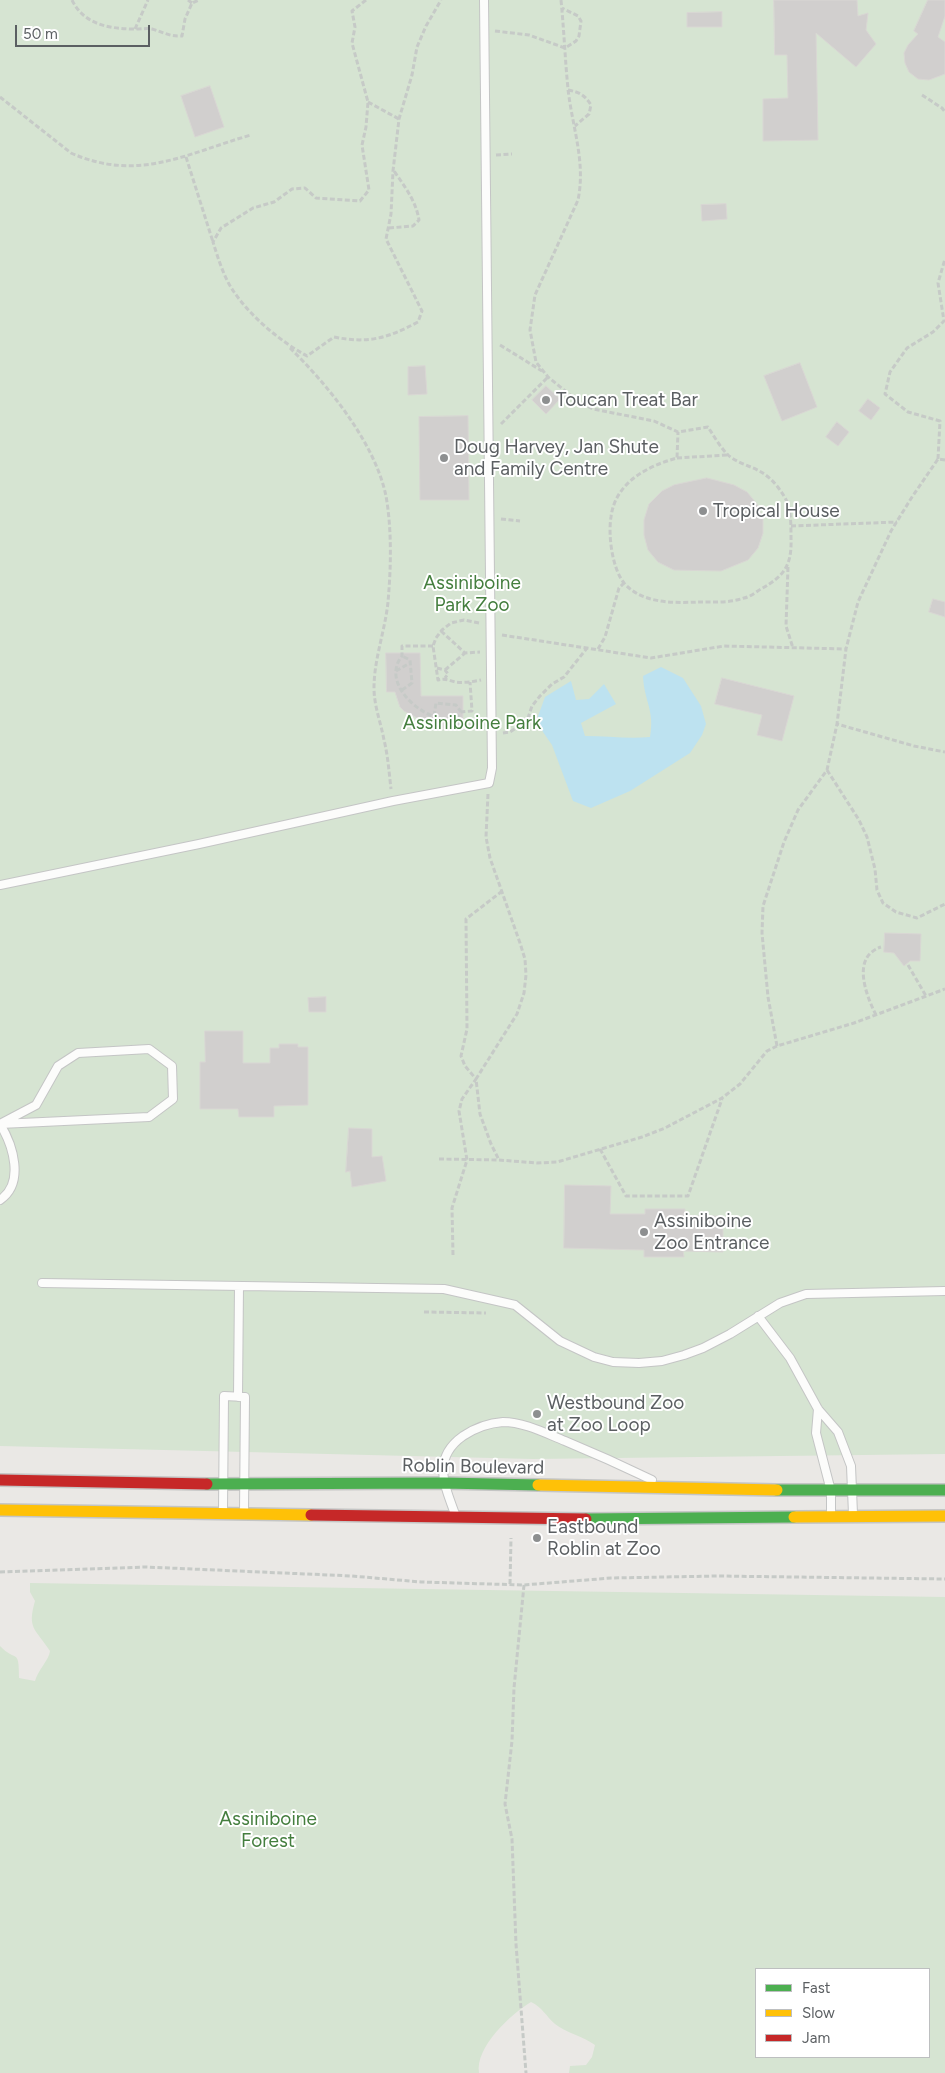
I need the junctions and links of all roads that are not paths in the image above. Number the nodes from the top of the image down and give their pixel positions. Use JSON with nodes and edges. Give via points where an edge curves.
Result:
{"nodes":[{"id":1,"x":484,"y":0,"type":"edge"},
{"id":2,"x":0,"y":885,"type":"edge"},
{"id":3,"x":0,"y":1124,"type":"edge"},
{"id":4,"x":0,"y":1200,"type":"edge"},
{"id":5,"x":42,"y":1283,"type":"dead end"},
{"id":6,"x":239,"y":1286,"type":"junction"},
{"id":7,"x":945,"y":1291,"type":"edge"},
{"id":8,"x":758,"y":1316,"type":"junction"},
{"id":9,"x":242,"y":1397,"type":"junction"},
{"id":10,"x":818,"y":1409,"type":"junction"},
{"id":11,"x":0,"y":1480,"type":"edge"},
{"id":12,"x":444,"y":1483,"type":"junction"},
{"id":13,"x":223,"y":1484,"type":"junction"},
{"id":14,"x":244,"y":1484,"type":"junction"},
{"id":15,"x":667,"y":1488,"type":"junction"},
{"id":16,"x":945,"y":1490,"type":"edge"},
{"id":17,"x":831,"y":1491,"type":"junction"},
{"id":18,"x":853,"y":1491,"type":"junction"},
{"id":19,"x":0,"y":1510,"type":"edge"},
{"id":20,"x":223,"y":1513,"type":"junction"},
{"id":21,"x":244,"y":1514,"type":"junction"},
{"id":22,"x":945,"y":1516,"type":"edge"},
{"id":23,"x":853,"y":1517,"type":"junction"},
{"id":24,"x":456,"y":1518,"type":"junction"},
{"id":25,"x":831,"y":1518,"type":"junction"}],
"edges":[{"from":1,"to":2,"type":"lane","via":[[492,630],[492,768],[489,783]]},
{"from":3,"to":3,"type":"lane","via":[[149,1116],[173,1099],[172,1066],[150,1049],[78,1053],[58,1066],[36,1105]]},
{"from":3,"to":4,"type":"lane","via":[[9,1139],[14,1171],[9,1193]]},
{"from":5,"to":6,"type":"lane"},
{"from":6,"to":8,"type":"lane","via":[[444,1289],[515,1305],[560,1341],[612,1362],[639,1363],[684,1356],[723,1338]]},
{"from":6,"to":9,"type":"lane"},
{"from":7,"to":8,"type":"lane","via":[[806,1294],[780,1303]]},
{"from":8,"to":10,"type":"lane","via":[[790,1358]]},
{"from":9,"to":13,"type":"lane","via":[[224,1396]]},
{"from":9,"to":14,"type":"lane"},
{"from":10,"to":17,"type":"lane","via":[[816,1434]]},
{"from":10,"to":18,"type":"lane","via":[[838,1432],[851,1466]]},
{"from":11,"to":13,"type":"main road","name":"Roblin Boulevard"},
{"from":12,"to":14,"type":"main road","name":"Roblin Boulevard"},
{"from":12,"to":15,"type":"main road","name":"Roblin Boulevard"},
{"from":12,"to":15,"type":"lane","via":[[445,1454],[454,1443],[485,1425],[501,1422],[516,1423],[547,1433]]},
{"from":12,"to":24,"type":"lane"},
{"from":13,"to":14,"type":"main road","name":"Roblin Boulevard"},
{"from":13,"to":20,"type":"lane"},
{"from":14,"to":21,"type":"lane"},
{"from":15,"to":17,"type":"main road","name":"Roblin Boulevard"},
{"from":16,"to":18,"type":"main road","name":"Roblin Boulevard"},
{"from":17,"to":18,"type":"main road","name":"Roblin Boulevard"},
{"from":17,"to":25,"type":"lane"},
{"from":18,"to":23,"type":"lane"},
{"from":19,"to":20,"type":"main road"},
{"from":20,"to":21,"type":"main road"},
{"from":21,"to":24,"type":"main road"},
{"from":22,"to":23,"type":"main road"},
{"from":23,"to":25,"type":"main road"},
{"from":24,"to":25,"type":"main road"}]}
